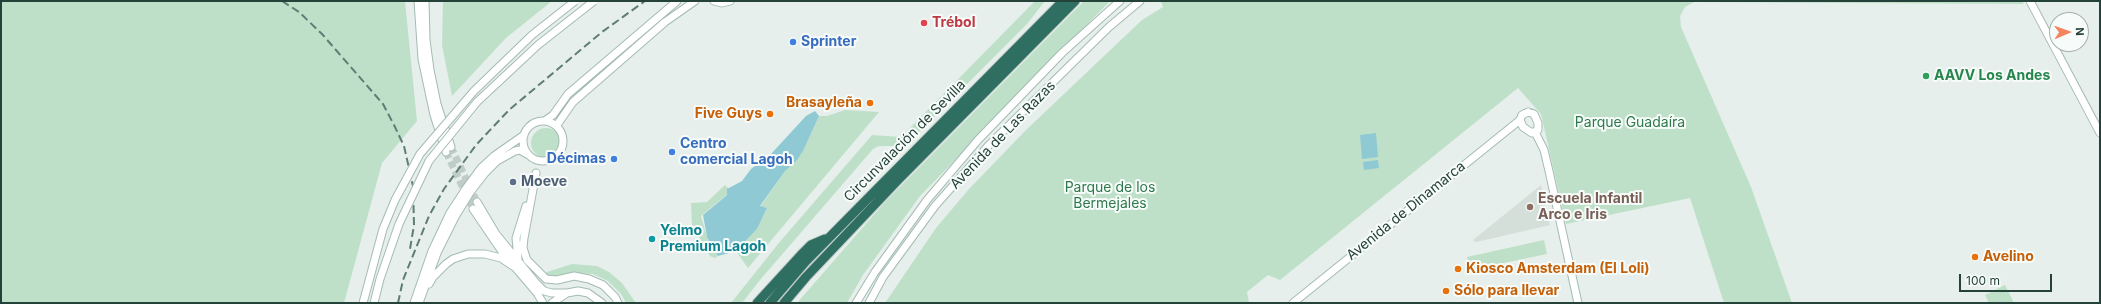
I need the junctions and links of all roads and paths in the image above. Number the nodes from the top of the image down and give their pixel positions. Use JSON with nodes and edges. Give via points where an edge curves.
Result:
{"nodes":[{"id":1,"x":418,"y":1,"type":"edge"},
{"id":2,"x":425,"y":1,"type":"edge"},
{"id":3,"x":576,"y":1,"type":"edge"},
{"id":4,"x":594,"y":1,"type":"edge"},
{"id":5,"x":677,"y":1,"type":"edge"},
{"id":6,"x":695,"y":1,"type":"edge"},
{"id":7,"x":714,"y":1,"type":"edge"},
{"id":8,"x":730,"y":1,"type":"edge"},
{"id":9,"x":1063,"y":1,"type":"edge"},
{"id":10,"x":1075,"y":1,"type":"edge"},
{"id":11,"x":1120,"y":1,"type":"edge"},
{"id":12,"x":1140,"y":1,"type":"edge"},
{"id":13,"x":2030,"y":1,"type":"edge"},
{"id":14,"x":546,"y":120,"type":"junction"},
{"id":15,"x":1520,"y":120,"type":"junction"},
{"id":16,"x":557,"y":126,"type":"junction"},
{"id":17,"x":1535,"y":132,"type":"junction"},
{"id":18,"x":2100,"y":133,"type":"edge"},
{"id":19,"x":524,"y":135,"type":"junction"},
{"id":20,"x":527,"y":154,"type":"junction"},
{"id":21,"x":547,"y":161,"type":"junction"},
{"id":22,"x":536,"y":173,"type":"junction"},
{"id":23,"x":895,"y":177,"type":"junction"},
{"id":24,"x":477,"y":202,"type":"tunnel mouth"},
{"id":25,"x":473,"y":209,"type":"tunnel mouth"},
{"id":26,"x":830,"y":237,"type":"junction"},
{"id":27,"x":518,"y":266,"type":"junction"},
{"id":28,"x":567,"y":293,"type":"junction"},
{"id":29,"x":758,"y":302,"type":"edge"},
{"id":30,"x":363,"y":303,"type":"edge"},
{"id":31,"x":374,"y":303,"type":"edge"},
{"id":32,"x":414,"y":303,"type":"edge"},
{"id":33,"x":420,"y":303,"type":"edge"},
{"id":34,"x":543,"y":303,"type":"edge"},
{"id":35,"x":552,"y":303,"type":"edge"},
{"id":36,"x":602,"y":303,"type":"edge"},
{"id":37,"x":618,"y":303,"type":"edge"},
{"id":38,"x":770,"y":303,"type":"edge"},
{"id":39,"x":784,"y":303,"type":"edge"},
{"id":40,"x":856,"y":303,"type":"edge"},
{"id":41,"x":868,"y":303,"type":"edge"},
{"id":42,"x":1293,"y":303,"type":"edge"},
{"id":43,"x":1578,"y":303,"type":"edge"}],
"edges":[{"from":1,"to":2,"type":"main road","via":[[425,74],[434,115],[448,149],[430,70]]},
{"from":3,"to":30,"type":"main road","bridge":true,"via":[[532,35],[474,91],[420,154],[395,200],[383,229]]},
{"from":4,"to":31,"type":"main road","bridge":true,"via":[[538,45],[477,102],[429,161],[399,224]]},
{"from":5,"to":14,"type":"main road","via":[[568,94],[553,115]]},
{"from":6,"to":16,"type":"main road","via":[[665,22],[573,102]]},
{"from":7,"to":8,"type":"main road"},
{"from":9,"to":23,"type":"highway","name":"Circunvalación de Sevilla"},
{"from":10,"to":23,"type":"highway","name":"Circunvalación de Sevilla"},
{"from":11,"to":40,"type":"main road","name":"Avenida de Las Razas","via":[[1062,53],[978,140],[927,200]]},
{"from":12,"to":41,"type":"main road","name":"Avenida de Las Razas","via":[[1109,27],[988,146],[935,206],[883,277]]},
{"from":13,"to":18,"type":"main road"},
{"from":14,"to":16,"type":"main road"},
{"from":14,"to":19,"type":"main road","via":[[534,122]]},
{"from":15,"to":17,"type":"main road","via":[[1529,132]]},
{"from":15,"to":17,"type":"main road","via":[[1524,113],[1531,112],[1538,123],[1538,130]]},
{"from":15,"to":42,"type":"main road","name":"Avenida de Dinamarca"},
{"from":16,"to":21,"type":"main road","via":[[562,135],[563,146],[557,156]]},
{"from":17,"to":43,"type":"main road","via":[[1544,150]]},
{"from":19,"to":20,"type":"main road","via":[[523,142]]},
{"from":19,"to":32,"type":"main road","via":[[494,156],[467,187],[450,213],[432,250]]},
{"from":20,"to":21,"type":"main road","via":[[540,161]]},
{"from":20,"to":33,"type":"main road","via":[[520,150],[511,152],[484,173],[455,217],[437,253]]},
{"from":21,"to":22,"type":"main road"},
{"from":22,"to":27,"type":"main road","via":[[516,238]]},
{"from":22,"to":37,"type":"main road","via":[[524,238],[523,248],[527,260],[546,279],[557,280],[574,276],[603,285],[616,297]]},
{"from":23,"to":26,"type":"highway","name":"Circunvalación de Sevilla"},
{"from":23,"to":39,"type":"highway","name":"Circunvalación de Sevilla"},
{"from":24,"to":27,"type":"main road"},
{"from":25,"to":27,"type":"main road","via":[[494,241]]},
{"from":26,"to":29,"type":"highway","via":[[811,245]]},
{"from":26,"to":38,"type":"highway","name":"Circunvalación de Sevilla"},
{"from":27,"to":28,"type":"main road","via":[[544,291]]},
{"from":27,"to":33,"type":"main road","via":[[485,254],[461,255],[446,264],[433,277]]},
{"from":27,"to":34,"type":"main road"},
{"from":28,"to":35,"type":"main road"},
{"from":28,"to":36,"type":"main road","via":[[588,293]]}]}
